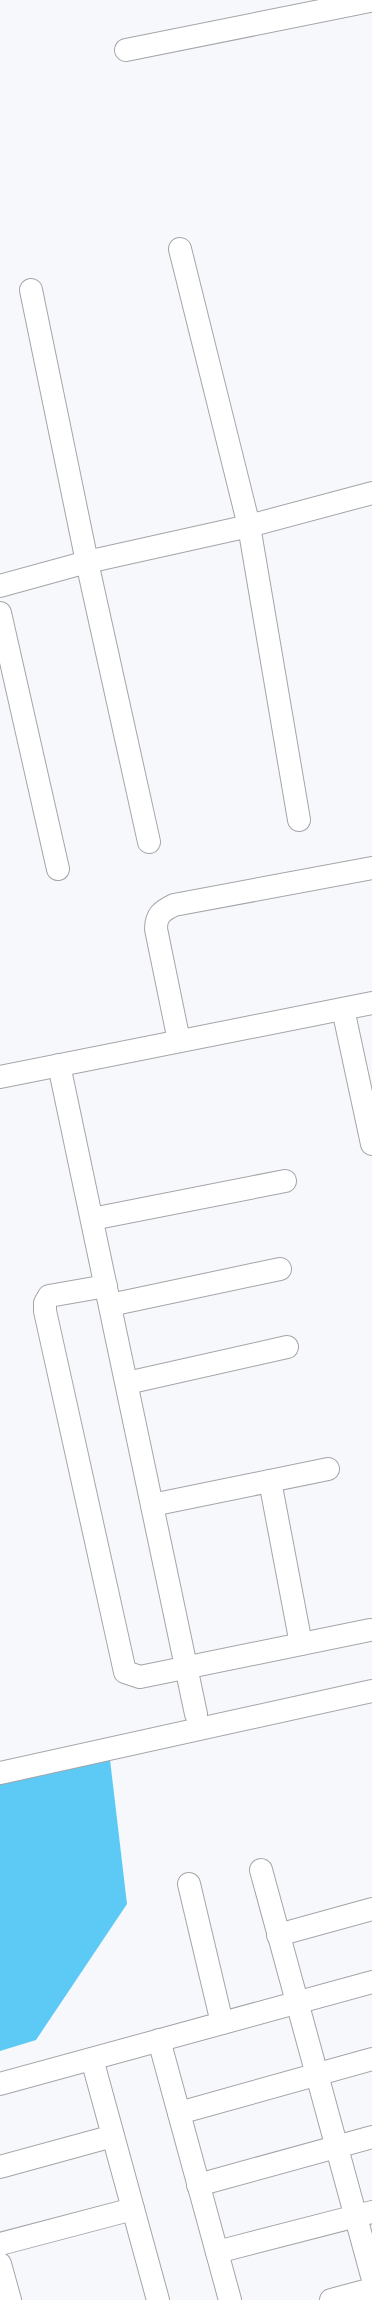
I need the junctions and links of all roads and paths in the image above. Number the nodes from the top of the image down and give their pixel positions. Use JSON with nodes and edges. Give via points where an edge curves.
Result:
{"nodes":[{"id":1,"x":370,"y":4,"type":"edge"},
{"id":2,"x":126,"y":50,"type":"dead end"},
{"id":3,"x":180,"y":248,"type":"dead end"},
{"id":4,"x":31,"y":290,"type":"dead end"},
{"id":5,"x":372,"y":493,"type":"edge"},
{"id":6,"x":249,"y":526,"type":"junction"},
{"id":7,"x":87,"y":562,"type":"junction"},
{"id":8,"x":0,"y":586,"type":"edge"},
{"id":9,"x":0,"y":613,"type":"edge"},
{"id":10,"x":299,"y":820,"type":"dead end"},
{"id":11,"x":149,"y":842,"type":"dead end"},
{"id":12,"x":372,"y":868,"type":"edge"},
{"id":13,"x":58,"y":869,"type":"dead end"},
{"id":14,"x":372,"y":1003,"type":"edge"},
{"id":15,"x":343,"y":1009,"type":"junction"},
{"id":16,"x":179,"y":1041,"type":"junction"},
{"id":17,"x":59,"y":1065,"type":"junction"},
{"id":18,"x":0,"y":1077,"type":"edge"},
{"id":19,"x":372,"y":1144,"type":"edge"},
{"id":20,"x":285,"y":1181,"type":"dead end"},
{"id":21,"x":92,"y":1219,"type":"junction"},
{"id":22,"x":280,"y":1269,"type":"dead end"},
{"id":23,"x":108,"y":1296,"type":"junction"},
{"id":24,"x":287,"y":1346,"type":"dead end"},
{"id":25,"x":126,"y":1383,"type":"junction"},
{"id":26,"x":328,"y":1469,"type":"dead end"},
{"id":27,"x":270,"y":1481,"type":"junction"},
{"id":28,"x":152,"y":1505,"type":"junction"},
{"id":29,"x":370,"y":1630,"type":"dead end"},
{"id":30,"x":300,"y":1644,"type":"junction"},
{"id":31,"x":187,"y":1668,"type":"junction"},
{"id":32,"x":372,"y":1691,"type":"edge"},
{"id":33,"x":196,"y":1714,"type":"dead end"},
{"id":34,"x":0,"y":1773,"type":"edge"},
{"id":35,"x":261,"y":1870,"type":"dead end"},
{"id":36,"x":189,"y":1884,"type":"dead end"},
{"id":37,"x":372,"y":1909,"type":"edge"},
{"id":38,"x":278,"y":1935,"type":"junction"},
{"id":39,"x":372,"y":1982,"type":"edge"},
{"id":40,"x":297,"y":2003,"type":"junction"},
{"id":41,"x":222,"y":2024,"type":"junction"},
{"id":42,"x":159,"y":2040,"type":"junction"},
{"id":43,"x":92,"y":2059,"type":"junction"},
{"id":44,"x":372,"y":2059,"type":"edge"},
{"id":45,"x":317,"y":2074,"type":"junction"},
{"id":46,"x":0,"y":2084,"type":"edge"},
{"id":47,"x":179,"y":2113,"type":"junction"},
{"id":48,"x":113,"y":2136,"type":"junction"},
{"id":49,"x":372,"y":2137,"type":"edge"},
{"id":50,"x":336,"y":2147,"type":"junction"},
{"id":51,"x":0,"y":2167,"type":"edge"},
{"id":52,"x":198,"y":2185,"type":"junction"},
{"id":53,"x":133,"y":2209,"type":"junction"},
{"id":54,"x":364,"y":2214,"type":"edge"},
{"id":55,"x":0,"y":2244,"type":"edge"},
{"id":56,"x":217,"y":2252,"type":"junction"},
{"id":57,"x":0,"y":2264,"type":"edge"},
{"id":58,"x":372,"y":2276,"type":"edge"},
{"id":59,"x":372,"y":2289,"type":"edge"},
{"id":60,"x":10,"y":2300,"type":"edge"},
{"id":61,"x":158,"y":2300,"type":"edge"},
{"id":62,"x":230,"y":2300,"type":"edge"},
{"id":63,"x":331,"y":2300,"type":"edge"}],
"edges":[{"from":1,"to":2,"type":"street"},
{"from":3,"to":6,"type":"street"},
{"from":4,"to":7,"type":"street"},
{"from":5,"to":6,"type":"street"},
{"from":6,"to":7,"type":"street"},
{"from":6,"to":10,"type":"street"},
{"from":7,"to":8,"type":"street"},
{"from":7,"to":11,"type":"street"},
{"from":9,"to":13,"type":"street"},
{"from":12,"to":16,"type":"street","via":[[174,905],[162,910],[156,920],[156,929]]},
{"from":14,"to":15,"type":"street"},
{"from":15,"to":16,"type":"street"},
{"from":15,"to":19,"type":"street"},
{"from":16,"to":17,"type":"street"},
{"from":17,"to":18,"type":"street"},
{"from":17,"to":21,"type":"street"},
{"from":20,"to":21,"type":"street"},
{"from":21,"to":23,"type":"street"},
{"from":22,"to":23,"type":"street"},
{"from":23,"to":25,"type":"street"},
{"from":23,"to":31,"type":"street","via":[[49,1296],[45,1303],[45,1311],[125,1672],[140,1677]]},
{"from":24,"to":25,"type":"street"},
{"from":25,"to":28,"type":"street"},
{"from":26,"to":27,"type":"street"},
{"from":27,"to":28,"type":"street"},
{"from":27,"to":30,"type":"street"},
{"from":28,"to":31,"type":"street"},
{"from":29,"to":30,"type":"street"},
{"from":30,"to":31,"type":"street"},
{"from":31,"to":33,"type":"street"},
{"from":32,"to":34,"type":"street"},
{"from":35,"to":38,"type":"street"},
{"from":36,"to":41,"type":"street"},
{"from":37,"to":38,"type":"street"},
{"from":38,"to":40,"type":"street"},
{"from":39,"to":40,"type":"street"},
{"from":40,"to":41,"type":"street"},
{"from":40,"to":45,"type":"street"},
{"from":41,"to":42,"type":"street"},
{"from":42,"to":43,"type":"street"},
{"from":42,"to":47,"type":"street"},
{"from":43,"to":46,"type":"street"},
{"from":43,"to":48,"type":"street"},
{"from":44,"to":45,"type":"street"},
{"from":45,"to":47,"type":"street"},
{"from":45,"to":50,"type":"street"},
{"from":47,"to":52,"type":"street"},
{"from":48,"to":51,"type":"street"},
{"from":48,"to":53,"type":"street"},
{"from":49,"to":50,"type":"street"},
{"from":50,"to":52,"type":"street"},
{"from":50,"to":54,"type":"street"},
{"from":52,"to":56,"type":"street"},
{"from":53,"to":55,"type":"street"},
{"from":53,"to":61,"type":"street"},
{"from":54,"to":56,"type":"street"},
{"from":54,"to":58,"type":"street"},
{"from":56,"to":62,"type":"street"},
{"from":57,"to":60,"type":"street"},
{"from":59,"to":63,"type":"street"}]}
